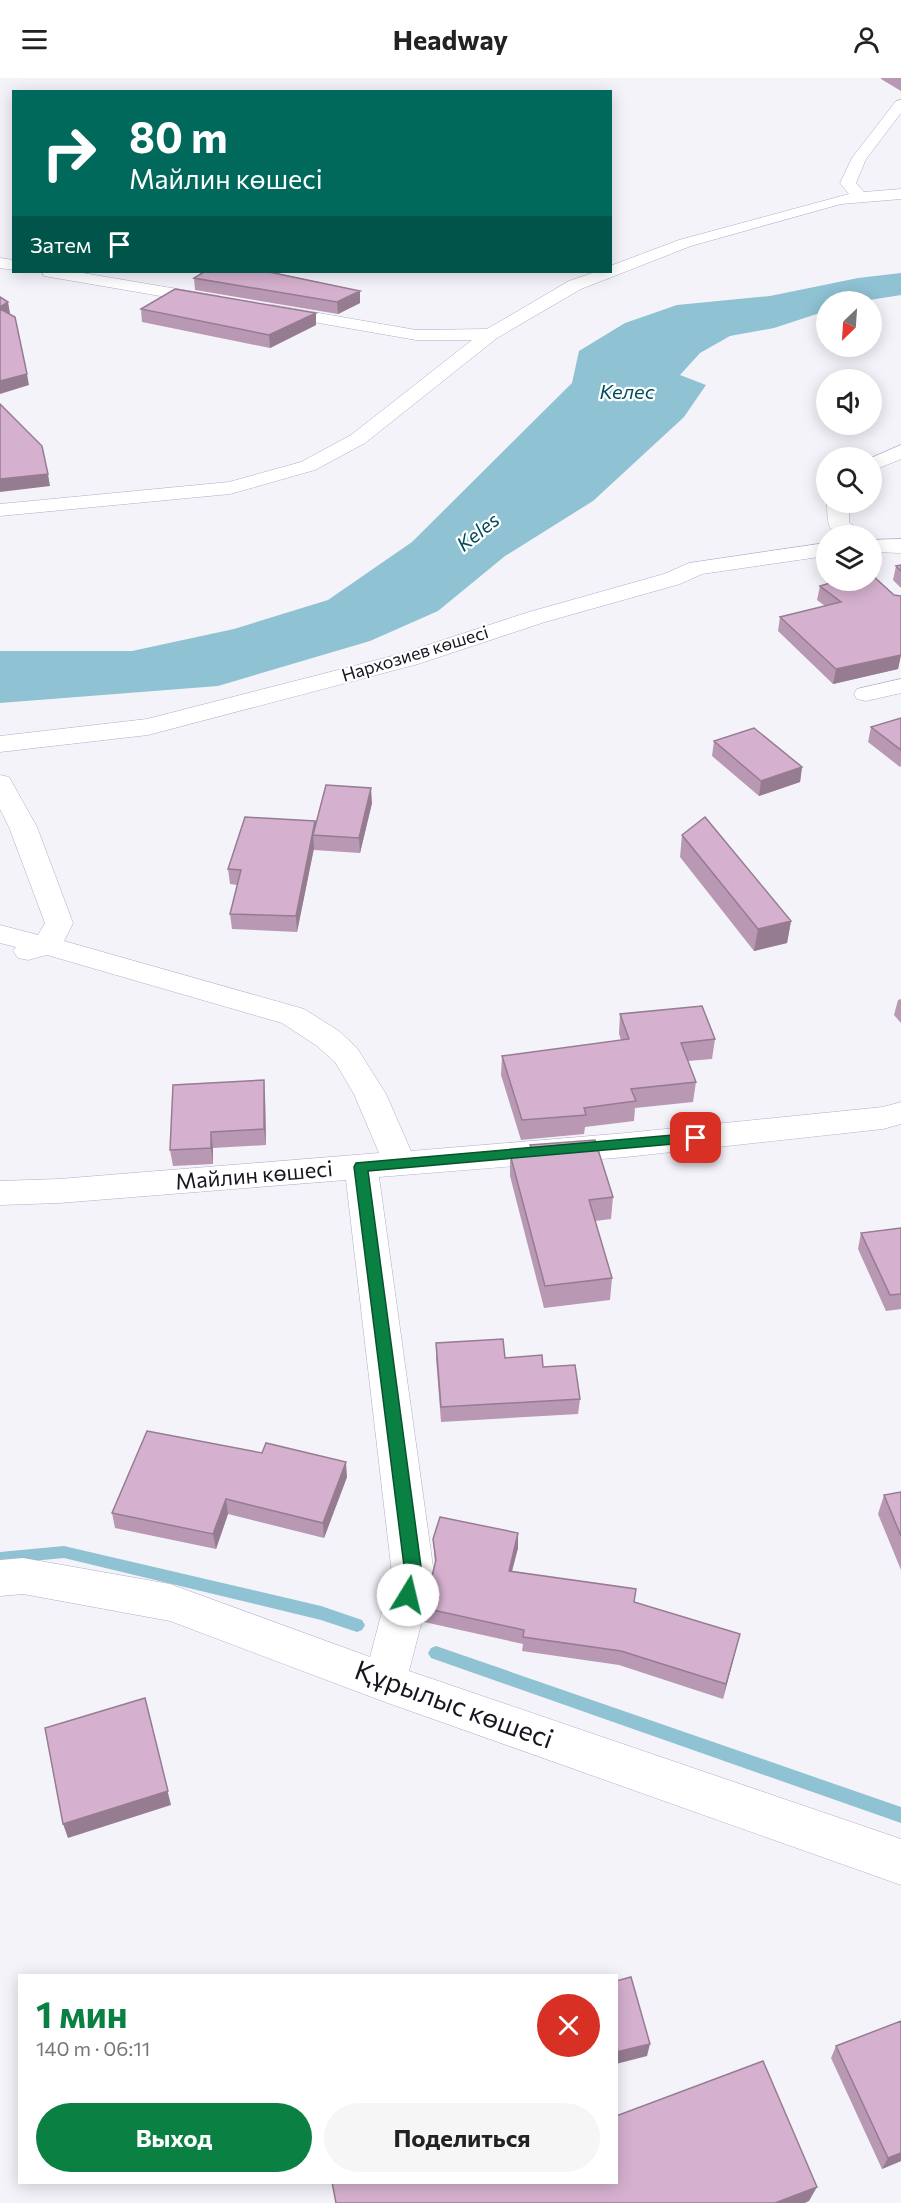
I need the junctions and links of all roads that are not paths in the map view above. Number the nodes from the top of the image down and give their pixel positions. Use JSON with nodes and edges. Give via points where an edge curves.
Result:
{"nodes":[{"id":1,"x":901,"y":104,"type":"edge"},
{"id":2,"x":901,"y":194,"type":"edge"},
{"id":3,"x":859,"y":196,"type":"junction"},
{"id":4,"x":612,"y":271,"type":"edge"},
{"id":5,"x":56,"y":273,"type":"edge"},
{"id":6,"x":606,"y":273,"type":"edge"},
{"id":7,"x":233,"y":303,"type":"edge"},
{"id":8,"x":256,"y":307,"type":"edge"},
{"id":9,"x":491,"y":334,"type":"junction"},
{"id":10,"x":416,"y":335,"type":"junction"},
{"id":11,"x":444,"y":370,"type":"junction"},
{"id":12,"x":900,"y":452,"type":"edge"},
{"id":13,"x":882,"y":460,"type":"edge"},
{"id":14,"x":0,"y":510,"type":"edge"},
{"id":15,"x":882,"y":546,"type":"edge"},
{"id":16,"x":901,"y":546,"type":"edge"},
{"id":17,"x":816,"y":551,"type":"edge"},
{"id":18,"x":901,"y":686,"type":"edge"},
{"id":19,"x":866,"y":694,"type":"dead end"},
{"id":20,"x":0,"y":744,"type":"edge"},
{"id":21,"x":0,"y":783,"type":"edge"},
{"id":22,"x":0,"y":934,"type":"edge"},
{"id":23,"x":47,"y":946,"type":"junction"},
{"id":24,"x":0,"y":958,"type":"edge"},
{"id":25,"x":901,"y":1113,"type":"edge"},
{"id":26,"x":400,"y":1165,"type":"junction"},
{"id":27,"x":361,"y":1167,"type":"junction"},
{"id":28,"x":0,"y":1193,"type":"edge"},
{"id":29,"x":0,"y":1578,"type":"edge"},
{"id":30,"x":385,"y":1682,"type":"junction"},
{"id":31,"x":901,"y":1862,"type":"edge"}],
"edges":[{"from":1,"to":3,"type":"street","via":[[860,158],[848,183]]},
{"from":2,"to":3,"type":"street"},
{"from":3,"to":4,"type":"street","via":[[840,198],[685,243]]},
{"from":5,"to":7,"type":"street"},
{"from":6,"to":9,"type":"street","via":[[575,285]]},
{"from":8,"to":10,"type":"street"},
{"from":9,"to":10,"type":"street"},
{"from":9,"to":11,"type":"street"},
{"from":10,"to":11,"type":"street"},
{"from":11,"to":14,"type":"street","via":[[358,439],[308,466],[230,488]]},
{"from":12,"to":13,"type":"street"},
{"from":15,"to":16,"type":"street"},
{"from":17,"to":20,"type":"street","name":"Нархозиев көшесі","via":[[697,568],[409,659],[148,727]]},
{"from":18,"to":19,"type":"street"},
{"from":21,"to":23,"type":"street","via":[[23,827],[59,923]]},
{"from":22,"to":23,"type":"street"},
{"from":23,"to":24,"type":"street"},
{"from":23,"to":26,"type":"street","via":[[293,1016],[345,1054],[376,1108]]},
{"from":25,"to":26,"type":"street","name":"Майлин көшесі","via":[[638,1144]]},
{"from":26,"to":27,"type":"street","name":"Майлин көшесі"},
{"from":27,"to":28,"type":"street","name":"Майлин көшесі"},
{"from":27,"to":30,"type":"street","via":[[413,1574]]},
{"from":29,"to":30,"type":"street","name":"Құрылыс көшесі","via":[[23,1576],[170,1603]]},
{"from":30,"to":31,"type":"street","name":"Құрылыс көшесі"}]}
